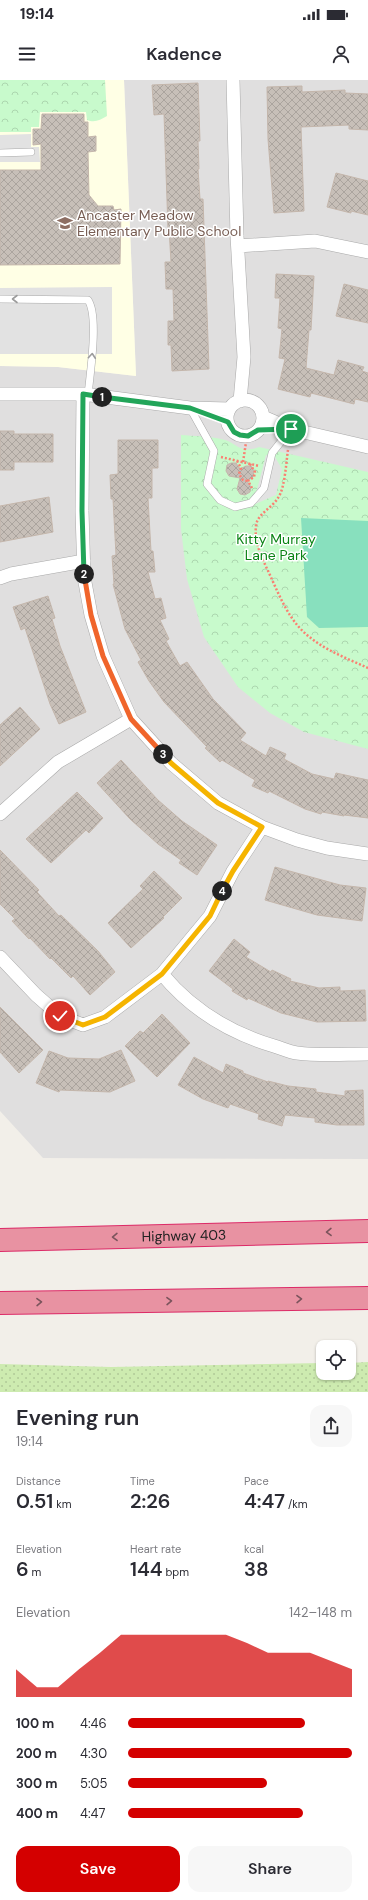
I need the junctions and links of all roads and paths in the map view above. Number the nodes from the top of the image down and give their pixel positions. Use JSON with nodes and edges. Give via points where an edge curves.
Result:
{"nodes":[{"id":1,"x":233,"y":80,"type":"edge"},
{"id":2,"x":31,"y":152,"type":"dead end"},
{"id":3,"x":0,"y":153,"type":"edge"},
{"id":4,"x":238,"y":246,"type":"junction"},
{"id":5,"x":368,"y":252,"type":"edge"},
{"id":6,"x":0,"y":299,"type":"edge"},
{"id":7,"x":0,"y":394,"type":"edge"},
{"id":8,"x":85,"y":394,"type":"junction"},
{"id":9,"x":246,"y":401,"type":"junction"},
{"id":10,"x":190,"y":408,"type":"junction"},
{"id":11,"x":228,"y":416,"type":"junction"},
{"id":12,"x":263,"y":417,"type":"junction"},
{"id":13,"x":291,"y":429,"type":"junction"},
{"id":14,"x":253,"y":433,"type":"junction"},
{"id":15,"x":368,"y":447,"type":"edge"},
{"id":16,"x":213,"y":455,"type":"junction"},
{"id":17,"x":236,"y":460,"type":"junction"},
{"id":18,"x":242,"y":462,"type":"junction"},
{"id":19,"x":250,"y":464,"type":"junction"},
{"id":20,"x":268,"y":468,"type":"junction"},
{"id":21,"x":248,"y":481,"type":"junction"},
{"id":22,"x":261,"y":491,"type":"junction"},
{"id":23,"x":84,"y":561,"type":"junction"},
{"id":24,"x":0,"y":578,"type":"edge"},
{"id":25,"x":368,"y":668,"type":"edge"},
{"id":26,"x":131,"y":719,"type":"junction"},
{"id":27,"x":0,"y":814,"type":"edge"},
{"id":28,"x":262,"y":827,"type":"junction"},
{"id":29,"x":368,"y":854,"type":"edge"},
{"id":30,"x":0,"y":957,"type":"edge"},
{"id":31,"x":162,"y":974,"type":"junction"},
{"id":32,"x":368,"y":1054,"type":"edge"},
{"id":33,"x":368,"y":1231,"type":"edge"},
{"id":34,"x":0,"y":1240,"type":"edge"},
{"id":35,"x":368,"y":1298,"type":"edge"},
{"id":36,"x":0,"y":1303,"type":"edge"}],
"edges":[{"from":1,"to":4,"type":"street"},
{"from":2,"to":3,"type":"lane"},
{"from":4,"to":5,"type":"street","via":[[315,241]]},
{"from":4,"to":9,"type":"street"},
{"from":8,"to":6,"type":"lane","one_way":true,"via":[[92,352],[93,316],[88,300]]},
{"from":7,"to":8,"type":"street"},
{"from":8,"to":10,"type":"street"},
{"from":8,"to":23,"type":"street","via":[[82,511]]},
{"from":9,"to":11,"type":"street","via":[[234,403]]},
{"from":9,"to":12,"type":"street","via":[[259,407]]},
{"from":10,"to":11,"type":"street"},
{"from":10,"to":16,"type":"lane","via":[[214,451]]},
{"from":11,"to":14,"type":"street","via":[[234,432]]},
{"from":12,"to":13,"type":"street"},
{"from":12,"to":14,"type":"street","via":[[262,424]]},
{"from":13,"to":14,"type":"street"},
{"from":13,"to":15,"type":"street"},
{"from":13,"to":20,"type":"lane","via":[[272,453]]},
{"from":13,"to":25,"type":"path","via":[[281,492],[256,524],[260,554],[279,596],[298,626],[333,652]]},
{"from":14,"to":18,"type":"path"},
{"from":16,"to":17,"type":"path"},
{"from":16,"to":22,"type":"lane","via":[[206,484],[220,500],[235,507],[251,503]]},
{"from":17,"to":18,"type":"path"},
{"from":17,"to":21,"type":"path","via":[[241,468],[239,474],[243,480]]},
{"from":18,"to":19,"type":"path"},
{"from":19,"to":20,"type":"path"},
{"from":19,"to":21,"type":"path","via":[[255,472],[254,477]]},
{"from":20,"to":22,"type":"lane"},
{"from":21,"to":22,"type":"path","via":[[253,490]]},
{"from":23,"to":24,"type":"street"},
{"from":23,"to":26,"type":"street","via":[[84,577],[91,615],[103,656]]},
{"from":26,"to":27,"type":"street","via":[[58,762]]},
{"from":26,"to":28,"type":"street","via":[[171,763],[218,803]]},
{"from":28,"to":29,"type":"street","via":[[327,848]]},
{"from":28,"to":31,"type":"street","via":[[233,871],[210,916]]},
{"from":30,"to":31,"type":"street","via":[[60,1016],[83,1025],[105,1017]]},
{"from":31,"to":32,"type":"street","via":[[204,1014],[236,1032],[264,1043],[297,1053]]},
{"from":33,"to":34,"type":"highway","name":"Highway 403","one_way":true},
{"from":36,"to":35,"type":"highway","one_way":true}]}
